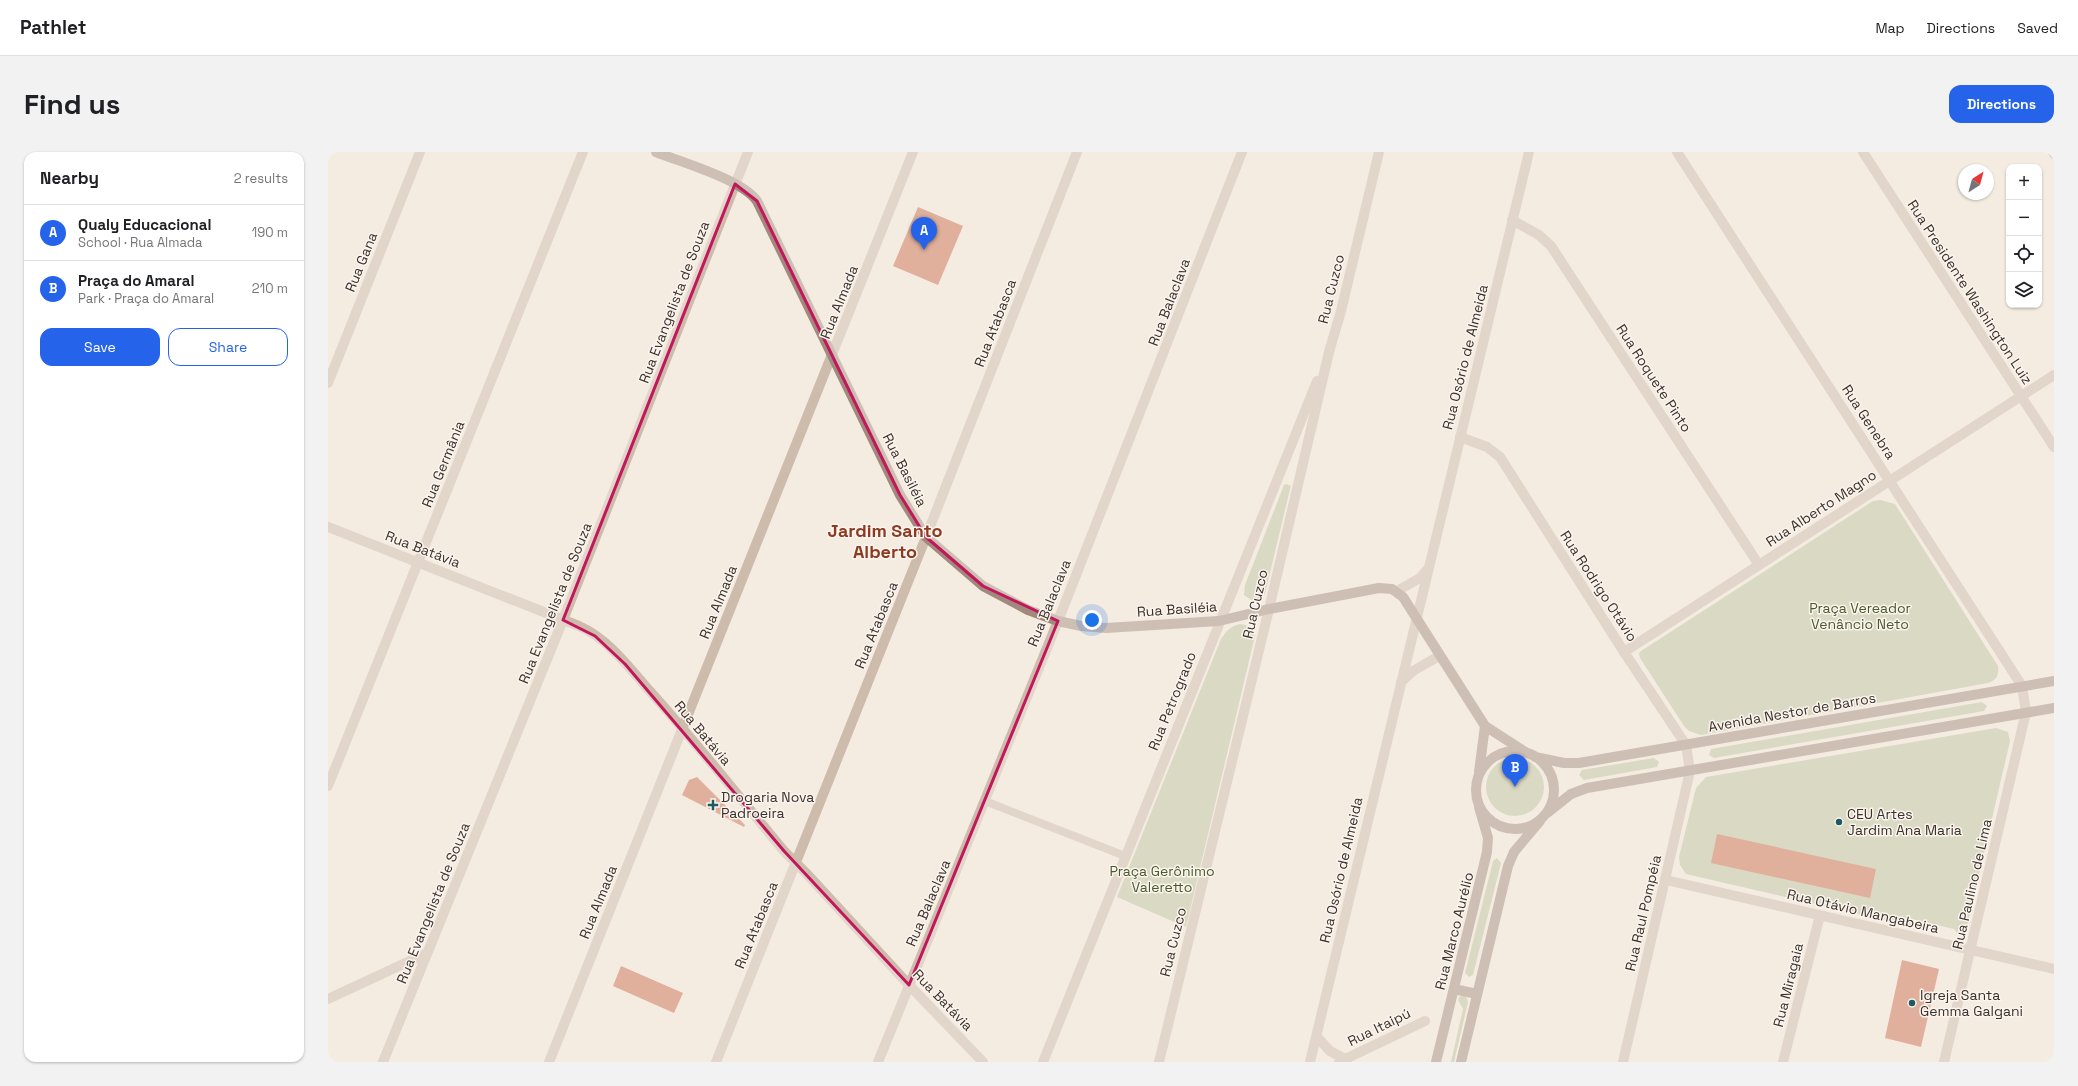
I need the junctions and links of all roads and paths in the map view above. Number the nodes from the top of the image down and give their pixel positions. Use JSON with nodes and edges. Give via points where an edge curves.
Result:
{"nodes":[{"id":1,"x":420,"y":152,"type":"edge"},
{"id":2,"x":583,"y":152,"type":"edge"},
{"id":3,"x":656,"y":152,"type":"edge"},
{"id":4,"x":748,"y":152,"type":"edge"},
{"id":5,"x":913,"y":152,"type":"edge"},
{"id":6,"x":1077,"y":152,"type":"edge"},
{"id":7,"x":1242,"y":152,"type":"edge"},
{"id":8,"x":1379,"y":152,"type":"edge"},
{"id":9,"x":1529,"y":152,"type":"edge"},
{"id":10,"x":1677,"y":152,"type":"edge"},
{"id":11,"x":1863,"y":152,"type":"edge"},
{"id":12,"x":735,"y":184,"type":"junction"},
{"id":13,"x":1512,"y":220,"type":"junction"},
{"id":14,"x":1329,"y":352,"type":"junction"},
{"id":15,"x":833,"y":356,"type":"junction"},
{"id":16,"x":2054,"y":375,"type":"edge"},
{"id":17,"x":328,"y":383,"type":"edge"},
{"id":18,"x":2020,"y":396,"type":"junction"},
{"id":19,"x":1460,"y":437,"type":"junction"},
{"id":20,"x":2054,"y":447,"type":"edge"},
{"id":21,"x":1890,"y":481,"type":"junction"},
{"id":22,"x":328,"y":528,"type":"edge"},
{"id":23,"x":926,"y":537,"type":"junction"},
{"id":24,"x":418,"y":562,"type":"junction"},
{"id":25,"x":1759,"y":565,"type":"junction"},
{"id":26,"x":1428,"y":568,"type":"junction"},
{"id":27,"x":1398,"y":591,"type":"junction"},
{"id":28,"x":1269,"y":609,"type":"junction"},
{"id":29,"x":563,"y":620,"type":"junction"},
{"id":30,"x":1417,"y":620,"type":"junction"},
{"id":31,"x":1058,"y":621,"type":"junction"},
{"id":32,"x":1219,"y":621,"type":"junction"},
{"id":33,"x":1624,"y":652,"type":"junction"},
{"id":34,"x":1439,"y":656,"type":"junction"},
{"id":35,"x":2054,"y":681,"type":"edge"},
{"id":36,"x":1400,"y":684,"type":"junction"},
{"id":37,"x":2022,"y":686,"type":"junction"},
{"id":38,"x":2054,"y":708,"type":"edge"},
{"id":39,"x":2026,"y":712,"type":"junction"},
{"id":40,"x":1486,"y":726,"type":"junction"},
{"id":41,"x":683,"y":729,"type":"junction"},
{"id":42,"x":1686,"y":745,"type":"junction"},
{"id":43,"x":1531,"y":755,"type":"junction"},
{"id":44,"x":1690,"y":771,"type":"junction"},
{"id":45,"x":1478,"y":775,"type":"junction"},
{"id":46,"x":328,"y":786,"type":"edge"},
{"id":47,"x":986,"y":801,"type":"junction"},
{"id":48,"x":1479,"y":807,"type":"junction"},
{"id":49,"x":1547,"y":813,"type":"junction"},
{"id":50,"x":1540,"y":821,"type":"junction"},
{"id":51,"x":1125,"y":856,"type":"junction"},
{"id":52,"x":796,"y":862,"type":"junction"},
{"id":53,"x":1666,"y":880,"type":"junction"},
{"id":54,"x":1820,"y":915,"type":"junction"},
{"id":55,"x":1970,"y":950,"type":"junction"},
{"id":56,"x":428,"y":952,"type":"junction"},
{"id":57,"x":2054,"y":969,"type":"edge"},
{"id":58,"x":909,"y":985,"type":"junction"},
{"id":59,"x":1454,"y":989,"type":"junction"},
{"id":60,"x":1477,"y":994,"type":"junction"},
{"id":61,"x":328,"y":999,"type":"edge"},
{"id":62,"x":1425,"y":1020,"type":"dead end"},
{"id":63,"x":1317,"y":1037,"type":"junction"},
{"id":64,"x":1342,"y":1060,"type":"edge"},
{"id":65,"x":382,"y":1062,"type":"edge"},
{"id":66,"x":549,"y":1062,"type":"edge"},
{"id":67,"x":716,"y":1062,"type":"edge"},
{"id":68,"x":878,"y":1062,"type":"edge"},
{"id":69,"x":983,"y":1062,"type":"edge"},
{"id":70,"x":1042,"y":1062,"type":"edge"},
{"id":71,"x":1159,"y":1062,"type":"edge"},
{"id":72,"x":1310,"y":1062,"type":"edge"},
{"id":73,"x":1436,"y":1062,"type":"edge"},
{"id":74,"x":1461,"y":1062,"type":"edge"},
{"id":75,"x":1623,"y":1062,"type":"edge"},
{"id":76,"x":1783,"y":1062,"type":"edge"},
{"id":77,"x":1944,"y":1062,"type":"edge"}],
"edges":[{"from":1,"to":17,"type":"street","name":"Rua Gana"},
{"from":2,"to":24,"type":"street","name":"Rua Germânia"},
{"from":3,"to":12,"type":"street","name":"Rua Basiléia"},
{"from":4,"to":12,"type":"street","name":"Rua Evangelista de Souza"},
{"from":5,"to":15,"type":"street","name":"Rua Almada"},
{"from":6,"to":23,"type":"street","name":"Rua Atabasca"},
{"from":7,"to":31,"type":"street","name":"Rua Balaclava"},
{"from":8,"to":14,"type":"street","name":"Rua Cuzco"},
{"from":9,"to":13,"type":"street","name":"Rua Osório de Almeida"},
{"from":10,"to":21,"type":"street","name":"Rua Genebra"},
{"from":11,"to":18,"type":"street","name":"Rua Presidente Washington Luiz"},
{"from":12,"to":15,"type":"street","name":"Rua Basiléia","via":[[752,194],[757,201]]},
{"from":12,"to":29,"type":"street","name":"Rua Evangelista de Souza"},
{"from":13,"to":19,"type":"street","name":"Rua Osório de Almeida"},
{"from":13,"to":25,"type":"street","name":"Rua Roquete Pinto","via":[[1539,235],[1551,246]]},
{"from":14,"to":28,"type":"street","name":"Rua Cuzco"},
{"from":14,"to":32,"type":"street","name":"Rua Petrogrado"},
{"from":15,"to":23,"type":"street","name":"Rua Basiléia","via":[[900,494]]},
{"from":15,"to":41,"type":"street","name":"Rua Almada"},
{"from":16,"to":18,"type":"street","name":"Rua Alberto Magno"},
{"from":18,"to":20,"type":"street","name":"Rua Presidente Washington Luiz"},
{"from":18,"to":21,"type":"street","name":"Rua Alberto Magno"},
{"from":19,"to":26,"type":"street","name":"Rua Osório de Almeida"},
{"from":19,"to":33,"type":"street","name":"Rua Rodrigo Otávio","via":[[1487,447],[1500,457]]},
{"from":21,"to":25,"type":"street","name":"Rua Alberto Magno"},
{"from":21,"to":37,"type":"street","name":"Rua Genebra"},
{"from":22,"to":24,"type":"street","name":"Rua Batávia"},
{"from":23,"to":31,"type":"street","name":"Rua Basiléia","via":[[983,586],[1028,610]]},
{"from":23,"to":52,"type":"street","name":"Rua Atabasca"},
{"from":24,"to":29,"type":"street","name":"Rua Batávia"},
{"from":24,"to":46,"type":"street","name":"Rua Germânia"},
{"from":25,"to":33,"type":"street","name":"Rua Alberto Magno"},
{"from":26,"to":27,"type":"street","via":[[1420,578]]},
{"from":26,"to":30,"type":"street","name":"Rua Osório de Almeida"},
{"from":27,"to":28,"type":"street","name":"Rua Basiléia","via":[[1379,588]]},
{"from":27,"to":30,"type":"street"},
{"from":28,"to":32,"type":"street","name":"Rua Basiléia"},
{"from":28,"to":71,"type":"street","name":"Rua Cuzco"},
{"from":29,"to":41,"type":"street","name":"Rua Batávia","via":[[586,629],[604,643]]},
{"from":29,"to":56,"type":"street","name":"Rua Evangelista de Souza"},
{"from":30,"to":34,"type":"street"},
{"from":30,"to":36,"type":"street","name":"Rua Osório de Almeida"},
{"from":31,"to":32,"type":"street","name":"Rua Basiléia","via":[[1106,628]]},
{"from":31,"to":47,"type":"street","name":"Rua Balaclava"},
{"from":32,"to":51,"type":"street","name":"Rua Petrogrado"},
{"from":33,"to":42,"type":"street","name":"Rua Rodrigo Otávio"},
{"from":34,"to":36,"type":"street","via":[[1413,671]]},
{"from":34,"to":40,"type":"street"},
{"from":35,"to":37,"type":"street","name":"Avenida Nestor de Barros"},
{"from":36,"to":63,"type":"street","name":"Rua Osório de Almeida"},
{"from":37,"to":39,"type":"street","name":"Rua Genebra"},
{"from":37,"to":42,"type":"street","name":"Avenida Nestor de Barros"},
{"from":38,"to":39,"type":"street"},
{"from":39,"to":44,"type":"street"},
{"from":39,"to":55,"type":"street","name":"Rua Paulino de Lima"},
{"from":40,"to":43,"type":"street"},
{"from":40,"to":45,"type":"street"},
{"from":41,"to":52,"type":"street","name":"Rua Batávia","via":[[784,851]]},
{"from":41,"to":66,"type":"street","name":"Rua Almada"},
{"from":42,"to":43,"type":"street","name":"Avenida Nestor de Barros","via":[[1572,764]]},
{"from":42,"to":44,"type":"street","name":"Rua Rodrigo Otávio"},
{"from":43,"to":45,"type":"street","via":[[1519,751],[1502,753],[1488,762]]},
{"from":43,"to":49,"type":"street","via":[[1547,768],[1553,782],[1553,798]]},
{"from":44,"to":49,"type":"street","via":[[1587,788],[1571,794]]},
{"from":44,"to":53,"type":"street","name":"Rua Raul Pompéia"},
{"from":45,"to":48,"type":"street","via":[[1475,793]]},
{"from":47,"to":51,"type":"lane"},
{"from":47,"to":58,"type":"street","name":"Rua Balaclava"},
{"from":48,"to":50,"type":"street","via":[[1489,820],[1506,829],[1524,829]]},
{"from":48,"to":59,"type":"street","name":"Rua Marco Aurélio","via":[[1488,838],[1487,852]]},
{"from":49,"to":50,"type":"street"},
{"from":50,"to":60,"type":"street","via":[[1514,852],[1508,866]]},
{"from":51,"to":70,"type":"street","name":"Rua Petrogrado"},
{"from":52,"to":58,"type":"street","name":"Rua Batávia"},
{"from":52,"to":67,"type":"street","name":"Rua Atabasca"},
{"from":53,"to":54,"type":"street","name":"Rua Otávio Mangabeira"},
{"from":53,"to":75,"type":"street","name":"Rua Raul Pompéia"},
{"from":54,"to":55,"type":"street","name":"Rua Otávio Mangabeira"},
{"from":54,"to":76,"type":"street","name":"Rua Miragaia"},
{"from":55,"to":57,"type":"street","name":"Rua Otávio Mangabeira"},
{"from":55,"to":77,"type":"street","name":"Rua Paulino de Lima"},
{"from":56,"to":61,"type":"street"},
{"from":56,"to":65,"type":"street","name":"Rua Evangelista de Souza"},
{"from":58,"to":68,"type":"street","name":"Rua Balaclava"},
{"from":58,"to":69,"type":"street","name":"Rua Batávia"},
{"from":59,"to":60,"type":"street"},
{"from":59,"to":73,"type":"street","name":"Rua Marco Aurélio"},
{"from":60,"to":74,"type":"street"},
{"from":62,"to":64,"type":"street","name":"Rua Itaipú"},
{"from":63,"to":64,"type":"street","name":"Rua Itaipú"},
{"from":63,"to":72,"type":"street","name":"Rua Osório de Almeida"}]}
